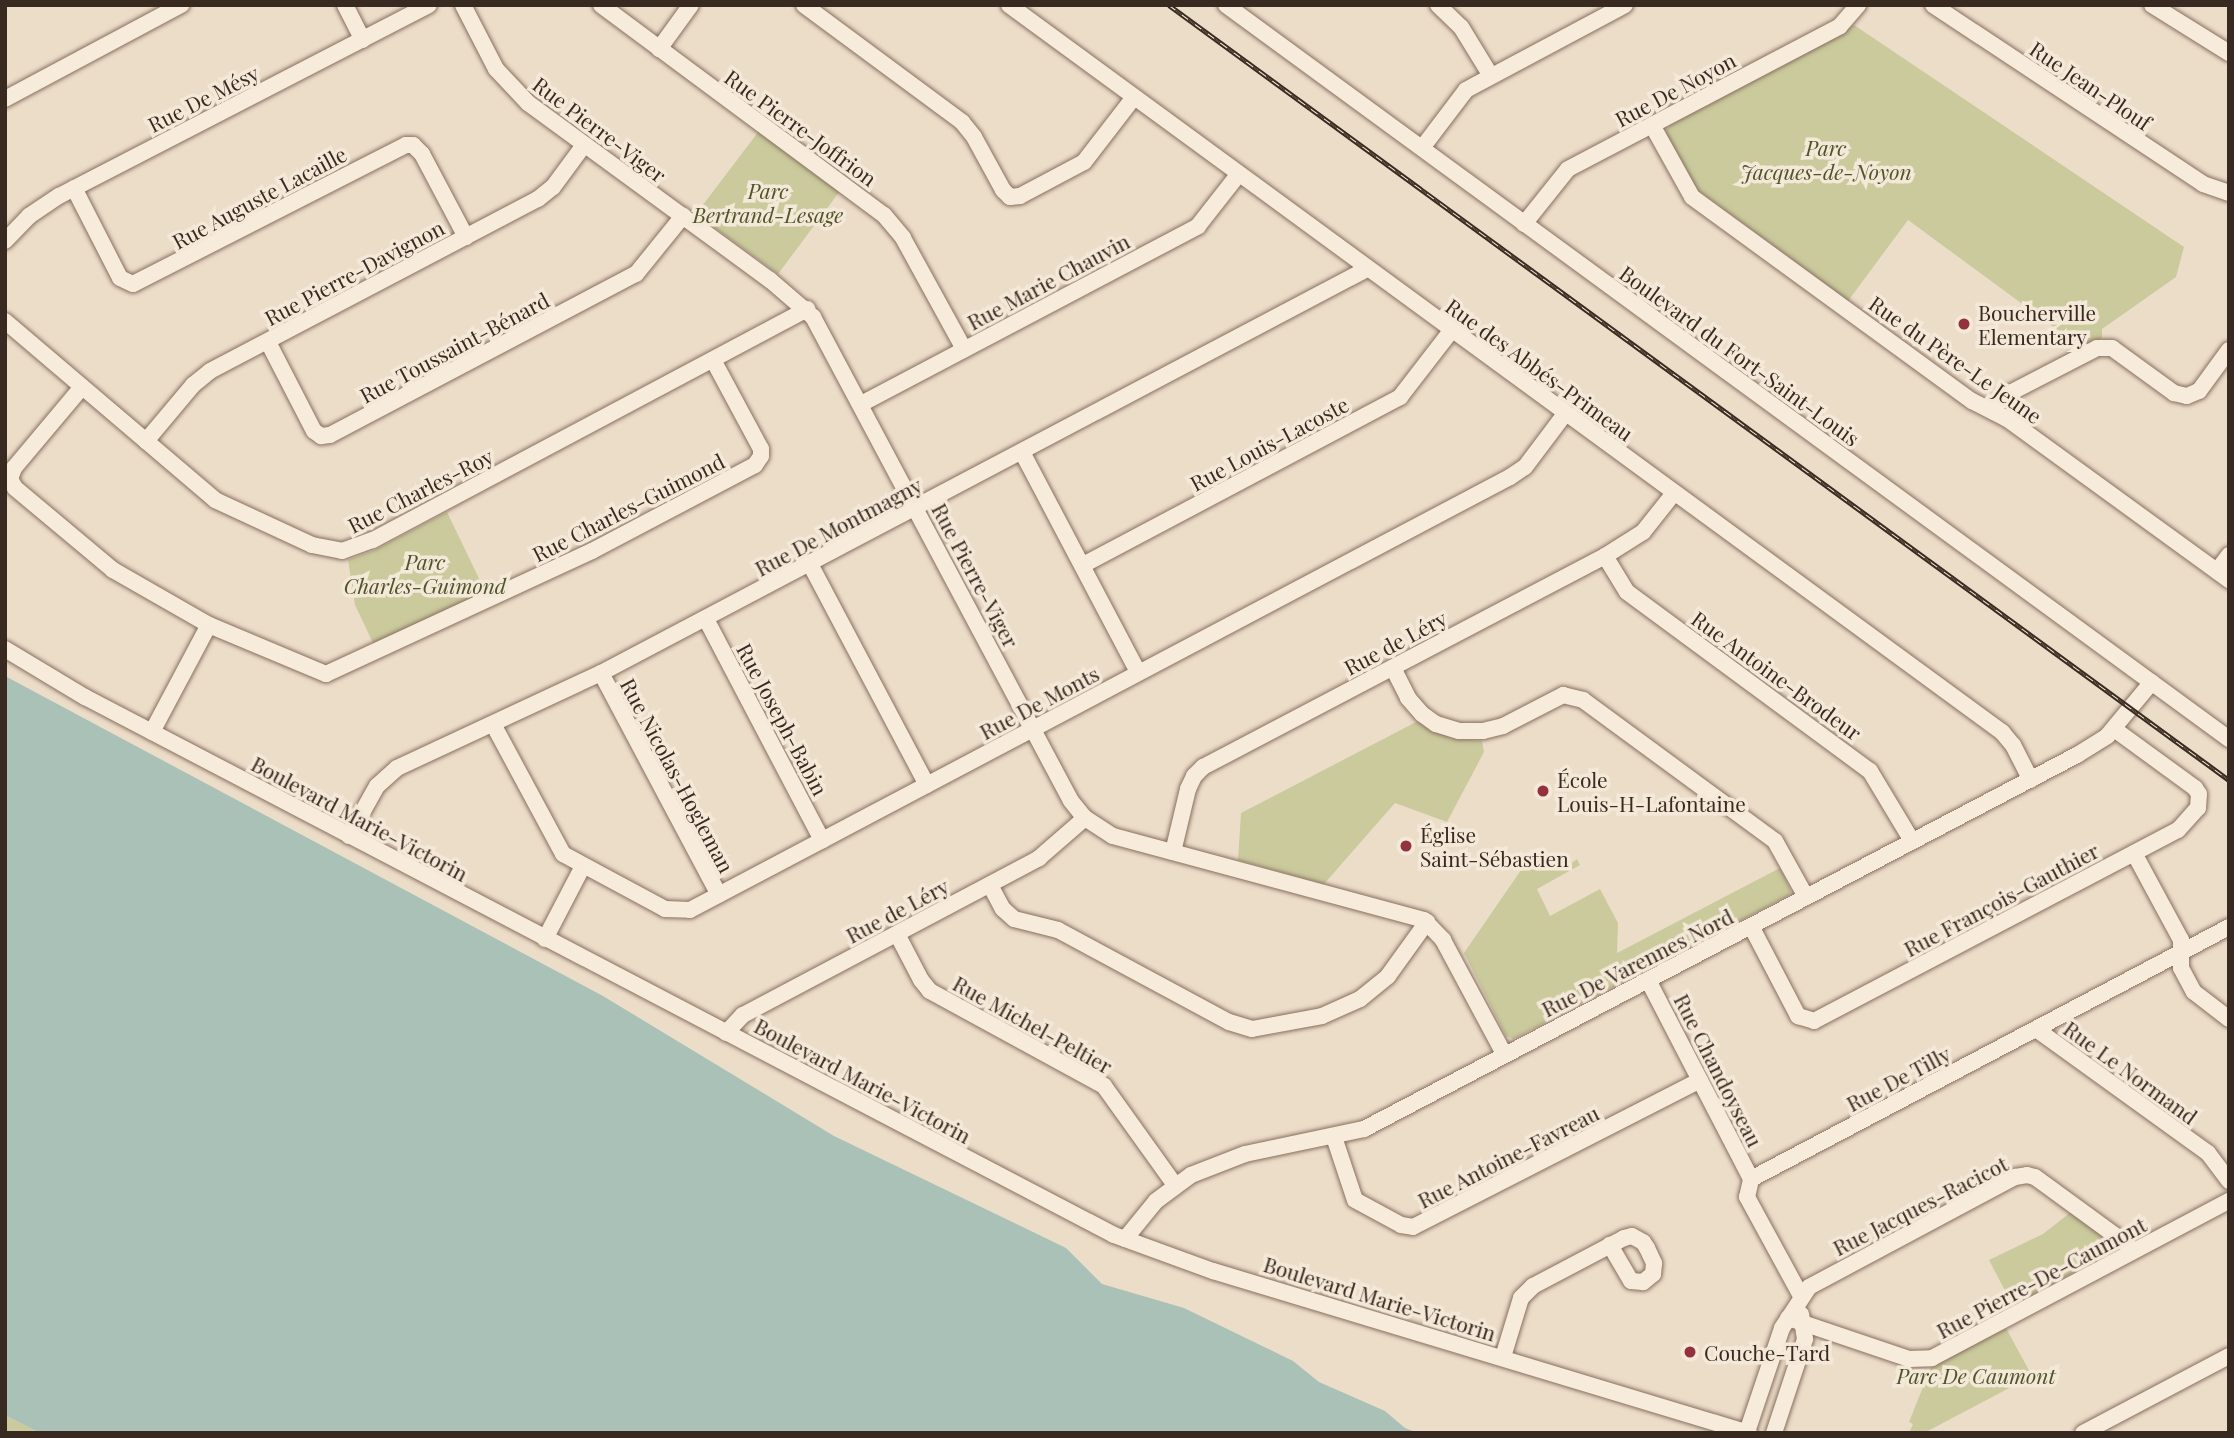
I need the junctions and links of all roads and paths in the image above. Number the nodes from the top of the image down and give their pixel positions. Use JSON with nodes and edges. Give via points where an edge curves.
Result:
{"nodes":[{"id":1,"x":181,"y":5,"type":"edge"},
{"id":2,"x":345,"y":5,"type":"edge"},
{"id":3,"x":429,"y":5,"type":"edge"},
{"id":4,"x":463,"y":5,"type":"edge"},
{"id":5,"x":601,"y":5,"type":"edge"},
{"id":6,"x":691,"y":5,"type":"edge"},
{"id":7,"x":804,"y":5,"type":"edge"},
{"id":8,"x":1009,"y":5,"type":"edge"},
{"id":9,"x":1226,"y":5,"type":"edge"},
{"id":10,"x":1438,"y":5,"type":"edge"},
{"id":11,"x":1625,"y":5,"type":"edge"},
{"id":12,"x":1858,"y":5,"type":"edge"},
{"id":13,"x":1933,"y":5,"type":"edge"},
{"id":14,"x":2152,"y":5,"type":"edge"},
{"id":15,"x":363,"y":40,"type":"junction"},
{"id":16,"x":659,"y":49,"type":"junction"},
{"id":17,"x":2229,"y":53,"type":"edge"},
{"id":18,"x":1491,"y":76,"type":"junction"},
{"id":19,"x":1134,"y":97,"type":"junction"},
{"id":20,"x":5,"y":99,"type":"edge"},
{"id":21,"x":1652,"y":125,"type":"junction"},
{"id":22,"x":584,"y":145,"type":"junction"},
{"id":23,"x":1422,"y":148,"type":"junction"},
{"id":24,"x":1238,"y":174,"type":"junction"},
{"id":25,"x":74,"y":188,"type":"junction"},
{"id":26,"x":2229,"y":193,"type":"edge"},
{"id":27,"x":683,"y":216,"type":"junction"},
{"id":28,"x":11,"y":222,"type":"edge"},
{"id":29,"x":1524,"y":223,"type":"junction"},
{"id":30,"x":466,"y":237,"type":"junction"},
{"id":31,"x":5,"y":241,"type":"edge"},
{"id":32,"x":1367,"y":269,"type":"junction"},
{"id":33,"x":807,"y":309,"type":"junction"},
{"id":34,"x":5,"y":321,"type":"edge"},
{"id":35,"x":1451,"y":331,"type":"junction"},
{"id":36,"x":268,"y":342,"type":"junction"},
{"id":37,"x":964,"y":349,"type":"junction"},
{"id":38,"x":2229,"y":350,"type":"edge"},
{"id":39,"x":713,"y":360,"type":"junction"},
{"id":40,"x":82,"y":387,"type":"junction"},
{"id":41,"x":861,"y":404,"type":"junction"},
{"id":42,"x":1994,"y":412,"type":"junction"},
{"id":43,"x":1565,"y":414,"type":"junction"},
{"id":44,"x":146,"y":441,"type":"junction"},
{"id":45,"x":1022,"y":452,"type":"junction"},
{"id":46,"x":1674,"y":493,"type":"junction"},
{"id":47,"x":916,"y":508,"type":"junction"},
{"id":48,"x":2229,"y":555,"type":"edge"},
{"id":49,"x":1605,"y":556,"type":"junction"},
{"id":50,"x":810,"y":564,"type":"junction"},
{"id":51,"x":1083,"y":565,"type":"junction"},
{"id":52,"x":2223,"y":575,"type":"edge"},
{"id":53,"x":706,"y":619,"type":"junction"},
{"id":54,"x":209,"y":625,"type":"junction"},
{"id":55,"x":5,"y":649,"type":"edge"},
{"id":56,"x":1393,"y":668,"type":"junction"},
{"id":57,"x":601,"y":673,"type":"junction"},
{"id":58,"x":1138,"y":673,"type":"junction"},
{"id":59,"x":2151,"y":682,"type":"junction"},
{"id":60,"x":493,"y":724,"type":"junction"},
{"id":61,"x":1034,"y":729,"type":"junction"},
{"id":62,"x":2114,"y":729,"type":"junction"},
{"id":63,"x":2226,"y":731,"type":"edge"},
{"id":64,"x":152,"y":732,"type":"junction"},
{"id":65,"x":2031,"y":780,"type":"junction"},
{"id":66,"x":927,"y":785,"type":"junction"},
{"id":67,"x":1084,"y":818,"type":"junction"},
{"id":68,"x":349,"y":836,"type":"junction"},
{"id":69,"x":822,"y":839,"type":"junction"},
{"id":70,"x":1912,"y":841,"type":"junction"},
{"id":71,"x":1173,"y":852,"type":"junction"},
{"id":72,"x":2134,"y":853,"type":"junction"},
{"id":73,"x":583,"y":866,"type":"junction"},
{"id":74,"x":990,"y":885,"type":"junction"},
{"id":75,"x":719,"y":895,"type":"junction"},
{"id":76,"x":1807,"y":897,"type":"junction"},
{"id":77,"x":1427,"y":922,"type":"junction"},
{"id":78,"x":1751,"y":926,"type":"junction"},
{"id":79,"x":2229,"y":927,"type":"edge"},
{"id":80,"x":897,"y":934,"type":"junction"},
{"id":81,"x":545,"y":939,"type":"junction"},
{"id":82,"x":2181,"y":953,"type":"junction"},
{"id":83,"x":1648,"y":980,"type":"junction"},
{"id":84,"x":2229,"y":1019,"type":"edge"},
{"id":85,"x":2036,"y":1029,"type":"junction"},
{"id":86,"x":726,"y":1033,"type":"junction"},
{"id":87,"x":1504,"y":1054,"type":"junction"},
{"id":88,"x":1700,"y":1080,"type":"junction"},
{"id":89,"x":1334,"y":1137,"type":"junction"},
{"id":90,"x":1751,"y":1179,"type":"junction"},
{"id":91,"x":2229,"y":1181,"type":"edge"},
{"id":92,"x":1175,"y":1185,"type":"junction"},
{"id":93,"x":2229,"y":1201,"type":"edge"},
{"id":94,"x":1125,"y":1239,"type":"junction"},
{"id":95,"x":1610,"y":1245,"type":"dead end"},
{"id":96,"x":2132,"y":1252,"type":"junction"},
{"id":97,"x":1800,"y":1301,"type":"junction"},
{"id":98,"x":1796,"y":1321,"type":"junction"},
{"id":99,"x":2229,"y":1356,"type":"edge"},
{"id":100,"x":1503,"y":1357,"type":"junction"},
{"id":101,"x":1748,"y":1432,"type":"edge"},
{"id":102,"x":1774,"y":1433,"type":"edge"},
{"id":103,"x":2083,"y":1433,"type":"edge"}],
"edges":[{"from":1,"to":20,"type":"street"},
{"from":2,"to":15,"type":"street"},
{"from":3,"to":15,"type":"street","name":"Rue De Mésy"},
{"from":4,"to":22,"type":"street","name":"Rue Pierre-Viger","via":[[505,81]]},
{"from":5,"to":16,"type":"street","name":"Rue Pierre-Joffrion"},
{"from":6,"to":16,"type":"street"},
{"from":7,"to":19,"type":"street","via":[[962,122],[1010,197],[1084,162]]},
{"from":8,"to":19,"type":"street","name":"Rue des Abbés-Primeau"},
{"from":9,"to":23,"type":"street","name":"Boulevard du Fort-Saint-Louis"},
{"from":10,"to":18,"type":"street","via":[[1461,27]]},
{"from":11,"to":18,"type":"street"},
{"from":12,"to":21,"type":"street","name":"Rue De Noyon","via":[[1840,26]]},
{"from":13,"to":26,"type":"street","name":"Rue Jean-Plouf","via":[[2203,184]]},
{"from":14,"to":17,"type":"street"},
{"from":15,"to":25,"type":"street","name":"Rue De Mésy"},
{"from":16,"to":37,"type":"street","name":"Rue Pierre-Joffrion","via":[[890,221]]},
{"from":18,"to":23,"type":"street","via":[[1460,96]]},
{"from":19,"to":24,"type":"street","name":"Rue des Abbés-Primeau"},
{"from":21,"to":29,"type":"street","name":"Rue De Noyon","via":[[1567,169]]},
{"from":21,"to":42,"type":"street","name":"Rue du Père-Le Jeune","via":[[1692,197],[1962,394]]},
{"from":22,"to":27,"type":"street","name":"Rue Pierre-Viger"},
{"from":22,"to":30,"type":"street","name":"Rue Pierre-Davignon","via":[[545,194]]},
{"from":23,"to":29,"type":"street","name":"Boulevard du Fort-Saint-Louis"},
{"from":24,"to":32,"type":"street","name":"Rue des Abbés-Primeau"},
{"from":24,"to":37,"type":"street","name":"Rue Marie Chauvin","via":[[1198,226]]},
{"from":25,"to":28,"type":"street","name":"Rue De Mésy"},
{"from":25,"to":30,"type":"street","name":"Rue Auguste Lacaille","via":[[120,278],[130,284],[407,145],[422,154]]},
{"from":27,"to":33,"type":"street","name":"Rue Pierre-Viger"},
{"from":27,"to":36,"type":"street","name":"Rue Toussaint-Bénard","via":[[636,274],[325,437],[314,431]]},
{"from":28,"to":31,"type":"street","name":"Rue De Mésy"},
{"from":29,"to":59,"type":"street","name":"Boulevard du Fort-Saint-Louis"},
{"from":30,"to":36,"type":"street","name":"Rue Pierre-Davignon"},
{"from":32,"to":35,"type":"street","name":"Rue des Abbés-Primeau"},
{"from":32,"to":45,"type":"street","name":"Rue De Montmagny"},
{"from":33,"to":39,"type":"street","name":"Rue Charles-Roy"},
{"from":33,"to":41,"type":"street","name":"Rue Pierre-Viger"},
{"from":34,"to":40,"type":"street","name":"Rue Charles-Roy"},
{"from":35,"to":43,"type":"street","name":"Rue des Abbés-Primeau"},
{"from":35,"to":51,"type":"street","name":"Rue Louis-Lacoste","via":[[1400,397]]},
{"from":36,"to":44,"type":"street","name":"Rue Pierre-Davignon","via":[[202,377]]},
{"from":37,"to":41,"type":"street","name":"Rue Marie Chauvin"},
{"from":38,"to":42,"type":"street","via":[[2199,391],[2188,396],[2174,393],[2112,348],[2097,348],[2008,394]]},
{"from":39,"to":44,"type":"street","name":"Rue Charles-Roy","via":[[352,549],[312,545],[225,506]]},
{"from":39,"to":54,"type":"street","name":"Rue Charles-Guimond","via":[[759,443],[759,461],[642,525],[331,673],[316,672]]},
{"from":40,"to":44,"type":"street","name":"Rue Charles-Roy"},
{"from":40,"to":54,"type":"street","name":"Rue Charles-Guimond","via":[[17,463],[11,473],[12,484],[108,567]]},
{"from":41,"to":47,"type":"street","name":"Rue Pierre-Viger"},
{"from":42,"to":52,"type":"street","name":"Rue du Père-Le Jeune"},
{"from":43,"to":46,"type":"street","name":"Rue des Abbés-Primeau"},
{"from":43,"to":58,"type":"street","name":"Rue De Monts","via":[[1525,467],[1510,477]]},
{"from":45,"to":47,"type":"street","name":"Rue De Montmagny"},
{"from":45,"to":51,"type":"street"},
{"from":46,"to":49,"type":"street","name":"Rue de Léry","via":[[1643,532]]},
{"from":46,"to":65,"type":"street","name":"Rue des Abbés-Primeau","via":[[2002,732]]},
{"from":47,"to":50,"type":"street","name":"Rue De Montmagny"},
{"from":47,"to":61,"type":"street","name":"Rue Pierre-Viger"},
{"from":48,"to":52,"type":"street"},
{"from":49,"to":56,"type":"street","name":"Rue de Léry"},
{"from":49,"to":70,"type":"street","name":"Rue Antoine-Brodeur","via":[[1626,592],[1870,771]]},
{"from":50,"to":53,"type":"street","name":"Rue De Montmagny"},
{"from":50,"to":66,"type":"street"},
{"from":51,"to":58,"type":"street"},
{"from":53,"to":57,"type":"street","name":"Rue De Montmagny"},
{"from":53,"to":69,"type":"street","name":"Rue Joseph-Babin"},
{"from":54,"to":64,"type":"street"},
{"from":55,"to":64,"type":"street","name":"Boulevard Marie-Victorin"},
{"from":56,"to":71,"type":"street","name":"Rue de Léry","via":[[1198,771],[1188,789]]},
{"from":56,"to":76,"type":"street","via":[[1422,714],[1459,731],[1483,732],[1503,726],[1563,695],[1583,700],[1768,835],[1780,847]]},
{"from":57,"to":60,"type":"street","name":"Rue De Montmagny"},
{"from":57,"to":75,"type":"street","name":"Rue Nicolas-Hogleman"},
{"from":58,"to":61,"type":"street","name":"Rue De Monts"},
{"from":59,"to":62,"type":"street","name":"Rue De Varennes Nord"},
{"from":59,"to":63,"type":"street","name":"Boulevard du Fort-Saint-Louis"},
{"from":60,"to":68,"type":"street","name":"Rue De Montmagny","via":[[390,773],[372,793]]},
{"from":60,"to":73,"type":"street","name":"Rue De Monts","via":[[558,850]]},
{"from":61,"to":66,"type":"street","name":"Rue De Monts"},
{"from":61,"to":67,"type":"street","name":"Rue Pierre-Viger"},
{"from":62,"to":65,"type":"street","name":"Rue De Varennes Nord"},
{"from":62,"to":72,"type":"street","name":"Rue François-Gauthier","via":[[2199,794],[2198,808],[2188,823]]},
{"from":64,"to":68,"type":"street","name":"Boulevard Marie-Victorin"},
{"from":65,"to":70,"type":"street","name":"Rue De Varennes Nord"},
{"from":66,"to":69,"type":"street","name":"Rue De Monts"},
{"from":67,"to":71,"type":"street","name":"Rue Pierre-Viger","via":[[1114,836]]},
{"from":67,"to":74,"type":"street","name":"Rue de Léry","via":[[1046,853]]},
{"from":68,"to":81,"type":"street","name":"Boulevard Marie-Victorin"},
{"from":69,"to":75,"type":"street","name":"Rue De Monts"},
{"from":70,"to":76,"type":"street","name":"Rue De Varennes Nord"},
{"from":71,"to":77,"type":"street","name":"Rue Pierre-Viger"},
{"from":72,"to":78,"type":"street","name":"Rue François-Gauthier","via":[[1814,1021],[1798,1016]]},
{"from":72,"to":82,"type":"street","via":[[2181,940]]},
{"from":73,"to":75,"type":"street","name":"Rue De Monts","via":[[672,911],[690,910]]},
{"from":73,"to":81,"type":"street"},
{"from":74,"to":77,"type":"street","via":[[1014,919],[1058,930],[1229,1023],[1252,1029],[1322,1016],[1360,999],[1388,976]]},
{"from":74,"to":80,"type":"street","name":"Rue de Léry"},
{"from":76,"to":78,"type":"street","name":"Rue De Varennes Nord"},
{"from":77,"to":87,"type":"street","via":[[1443,940]]},
{"from":78,"to":83,"type":"street","name":"Rue De Varennes Nord"},
{"from":79,"to":82,"type":"street"},
{"from":80,"to":86,"type":"street","name":"Rue de Léry","via":[[743,1015]]},
{"from":80,"to":92,"type":"street","name":"Rue Michel-Peltier","via":[[920,980],[930,990],[1104,1086]]},
{"from":81,"to":86,"type":"street","name":"Boulevard Marie-Victorin"},
{"from":82,"to":84,"type":"street","via":[[2181,968],[2194,992]]},
{"from":82,"to":85,"type":"street","name":"Rue De Tilly"},
{"from":83,"to":87,"type":"street","name":"Rue De Varennes Nord"},
{"from":83,"to":88,"type":"street","name":"Rue Chandoyseau"},
{"from":85,"to":90,"type":"street","name":"Rue De Tilly"},
{"from":85,"to":91,"type":"street","name":"Rue Le Normand","via":[[2208,1153]]},
{"from":86,"to":94,"type":"street","name":"Boulevard Marie-Victorin"},
{"from":87,"to":89,"type":"street","name":"Rue De Varennes Nord","via":[[1364,1129]]},
{"from":88,"to":89,"type":"street","name":"Rue Antoine-Favreau","via":[[1413,1227],[1355,1200]]},
{"from":88,"to":90,"type":"street","name":"Rue Chandoyseau"},
{"from":89,"to":92,"type":"street","name":"Rue De Varennes Nord","via":[[1234,1157]]},
{"from":90,"to":97,"type":"street","via":[[1747,1197]]},
{"from":92,"to":94,"type":"street","name":"Rue De Varennes Nord"},
{"from":93,"to":96,"type":"street","name":"Rue Pierre-De-Caumont"},
{"from":94,"to":100,"type":"street","name":"Boulevard Marie-Victorin"},
{"from":95,"to":100,"type":"street","via":[[1525,1291]]},
{"from":96,"to":97,"type":"street","name":"Rue Jacques-Racicot","via":[[2035,1177],[2021,1175],[1809,1287]]},
{"from":96,"to":98,"type":"street","name":"Rue Pierre-De-Caumont","via":[[1928,1359],[1909,1359]]},
{"from":97,"to":98,"type":"street"},
{"from":98,"to":101,"type":"street","via":[[1782,1328]]},
{"from":98,"to":102,"type":"street","via":[[1805,1339]]},
{"from":99,"to":103,"type":"street"},
{"from":100,"to":101,"type":"street","name":"Boulevard Marie-Victorin"}]}
